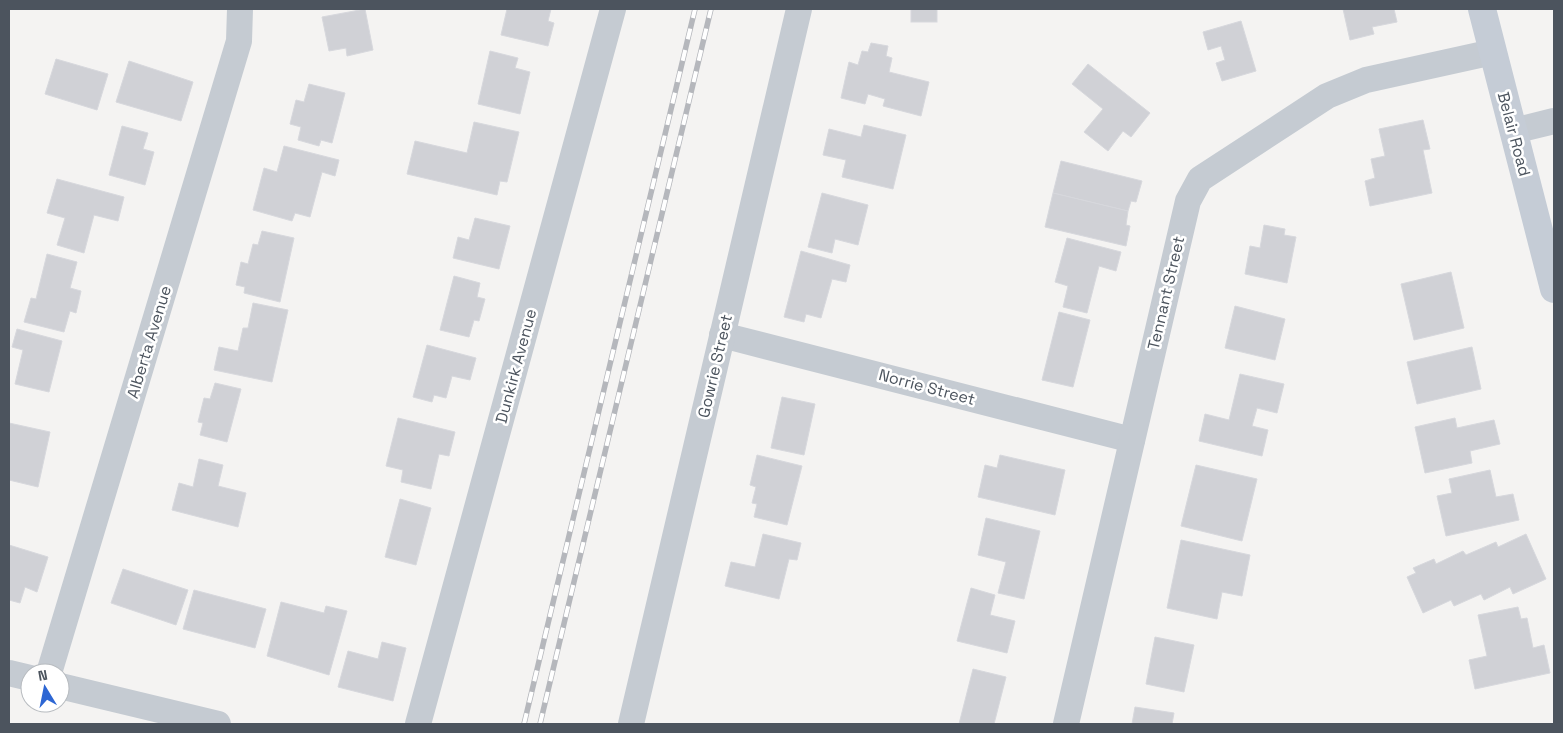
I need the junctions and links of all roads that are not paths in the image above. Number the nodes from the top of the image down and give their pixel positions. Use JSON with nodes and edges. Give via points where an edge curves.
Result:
{"nodes":[{"id":1,"x":240,"y":9,"type":"edge"},
{"id":2,"x":613,"y":9,"type":"edge"},
{"id":3,"x":799,"y":9,"type":"edge"},
{"id":4,"x":1482,"y":9,"type":"edge"},
{"id":5,"x":1493,"y":52,"type":"junction"},
{"id":6,"x":1554,"y":121,"type":"edge"},
{"id":7,"x":1513,"y":131,"type":"junction"},
{"id":8,"x":1551,"y":268,"type":"edge"},
{"id":9,"x":1554,"y":289,"type":"edge"},
{"id":10,"x":722,"y":335,"type":"junction"},
{"id":11,"x":1132,"y":440,"type":"junction"},
{"id":12,"x":52,"y":663,"type":"edge"},
{"id":13,"x":70,"y":688,"type":"edge"},
{"id":14,"x":218,"y":724,"type":"edge"},
{"id":15,"x":418,"y":724,"type":"edge"},
{"id":16,"x":631,"y":724,"type":"edge"},
{"id":17,"x":1066,"y":724,"type":"edge"}],
"edges":[{"from":1,"to":12,"type":"street","name":"Alberta Avenue","via":[[239,41]]},
{"from":2,"to":15,"type":"street","name":"Dunkirk Avenue"},
{"from":3,"to":10,"type":"street","name":"Gowrie Street"},
{"from":4,"to":5,"type":"main road","name":"Belair Road"},
{"from":5,"to":7,"type":"main road","name":"Belair Road"},
{"from":5,"to":11,"type":"street","name":"Tennant Street","via":[[1366,80],[1327,96],[1200,179],[1188,200]]},
{"from":6,"to":7,"type":"street"},
{"from":7,"to":8,"type":"main road","name":"Belair Road"},
{"from":8,"to":9,"type":"main road","name":"Belair Road"},
{"from":10,"to":11,"type":"street","name":"Norrie Street"},
{"from":10,"to":16,"type":"street","name":"Gowrie Street"},
{"from":11,"to":17,"type":"street","name":"Tennant Street"},
{"from":13,"to":14,"type":"street"}]}
